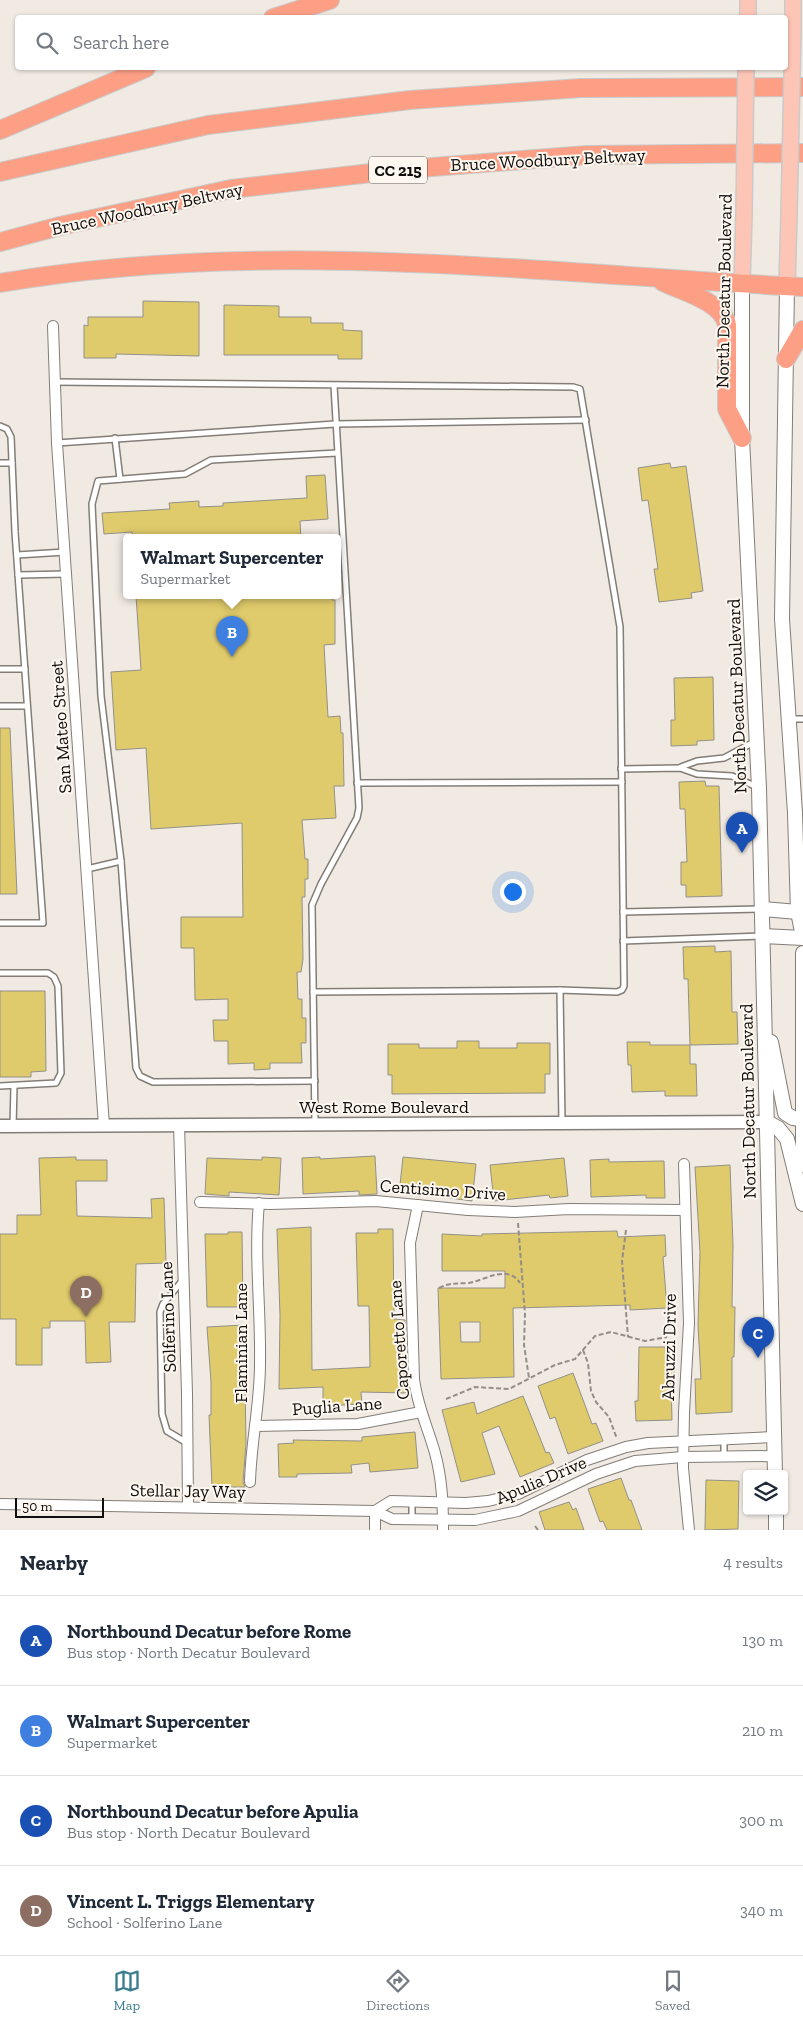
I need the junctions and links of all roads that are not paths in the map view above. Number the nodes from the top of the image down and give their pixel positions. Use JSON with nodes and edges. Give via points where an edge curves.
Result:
{"nodes":[{"id":1,"x":330,"y":0,"type":"edge"},
{"id":2,"x":748,"y":0,"type":"edge"},
{"id":3,"x":793,"y":0,"type":"edge"},
{"id":4,"x":282,"y":15,"type":"edge"},
{"id":5,"x":748,"y":15,"type":"edge"},
{"id":6,"x":141,"y":70,"type":"edge"},
{"id":7,"x":746,"y":70,"type":"edge"},
{"id":8,"x":803,"y":87,"type":"edge"},
{"id":9,"x":0,"y":130,"type":"edge"},
{"id":10,"x":803,"y":154,"type":"edge"},
{"id":11,"x":0,"y":172,"type":"edge"},
{"id":12,"x":0,"y":242,"type":"edge"},
{"id":13,"x":653,"y":278,"type":"junction"},
{"id":14,"x":0,"y":283,"type":"edge"},
{"id":15,"x":742,"y":284,"type":"junction"},
{"id":16,"x":795,"y":287,"type":"edge"},
{"id":17,"x":53,"y":326,"type":"dead end"},
{"id":18,"x":803,"y":330,"type":"edge"},
{"id":19,"x":786,"y":359,"type":"junction"},
{"id":20,"x":55,"y":382,"type":"junction"},
{"id":21,"x":334,"y":386,"type":"junction"},
{"id":22,"x":586,"y":420,"type":"junction"},
{"id":23,"x":335,"y":424,"type":"junction"},
{"id":24,"x":0,"y":426,"type":"edge"},
{"id":25,"x":115,"y":438,"type":"junction"},
{"id":26,"x":742,"y":438,"type":"junction"},
{"id":27,"x":57,"y":443,"type":"junction"},
{"id":28,"x":337,"y":454,"type":"junction"},
{"id":29,"x":0,"y":463,"type":"edge"},
{"id":30,"x":12,"y":464,"type":"junction"},
{"id":31,"x":120,"y":479,"type":"junction"},
{"id":32,"x":66,"y":552,"type":"junction"},
{"id":33,"x":17,"y":554,"type":"junction"},
{"id":34,"x":67,"y":574,"type":"junction"},
{"id":35,"x":18,"y":575,"type":"junction"},
{"id":36,"x":0,"y":669,"type":"edge"},
{"id":37,"x":25,"y":669,"type":"junction"},
{"id":38,"x":0,"y":706,"type":"edge"},
{"id":39,"x":27,"y":706,"type":"junction"},
{"id":40,"x":803,"y":719,"type":"edge"},
{"id":41,"x":788,"y":720,"type":"junction"},
{"id":42,"x":758,"y":740,"type":"junction"},
{"id":43,"x":680,"y":768,"type":"junction"},
{"id":44,"x":621,"y":769,"type":"junction"},
{"id":45,"x":622,"y":782,"type":"junction"},
{"id":46,"x":357,"y":783,"type":"junction"},
{"id":47,"x":759,"y":788,"type":"junction"},
{"id":48,"x":121,"y":860,"type":"junction"},
{"id":49,"x":86,"y":869,"type":"junction"},
{"id":50,"x":763,"y":909,"type":"junction"},
{"id":51,"x":623,"y":912,"type":"junction"},
{"id":52,"x":801,"y":912,"type":"edge"},
{"id":53,"x":0,"y":923,"type":"edge"},
{"id":54,"x":763,"y":936,"type":"junction"},
{"id":55,"x":803,"y":937,"type":"edge"},
{"id":56,"x":623,"y":941,"type":"junction"},
{"id":57,"x":803,"y":953,"type":"edge"},
{"id":58,"x":0,"y":973,"type":"edge"},
{"id":59,"x":560,"y":990,"type":"junction"},
{"id":60,"x":313,"y":992,"type":"junction"},
{"id":61,"x":765,"y":1017,"type":"junction"},
{"id":62,"x":315,"y":1081,"type":"junction"},
{"id":63,"x":0,"y":1086,"type":"edge"},
{"id":64,"x":14,"y":1086,"type":"junction"},
{"id":65,"x":803,"y":1119,"type":"edge"},
{"id":66,"x":767,"y":1122,"type":"junction"},
{"id":67,"x":562,"y":1124,"type":"junction"},
{"id":68,"x":179,"y":1125,"type":"junction"},
{"id":69,"x":315,"y":1125,"type":"junction"},
{"id":70,"x":0,"y":1126,"type":"edge"},
{"id":71,"x":13,"y":1126,"type":"junction"},
{"id":72,"x":104,"y":1126,"type":"junction"},
{"id":73,"x":684,"y":1164,"type":"dead end"},
{"id":74,"x":803,"y":1165,"type":"edge"},
{"id":75,"x":200,"y":1202,"type":"dead end"},
{"id":76,"x":259,"y":1202,"type":"junction"},
{"id":77,"x":803,"y":1204,"type":"edge"},
{"id":78,"x":418,"y":1205,"type":"junction"},
{"id":79,"x":684,"y":1210,"type":"junction"},
{"id":80,"x":184,"y":1280,"type":"junction"},
{"id":81,"x":421,"y":1412,"type":"junction"},
{"id":82,"x":254,"y":1426,"type":"junction"},
{"id":83,"x":774,"y":1437,"type":"junction"},
{"id":84,"x":724,"y":1439,"type":"junction"},
{"id":85,"x":684,"y":1441,"type":"junction"},
{"id":86,"x":188,"y":1443,"type":"junction"},
{"id":87,"x":724,"y":1456,"type":"junction"},
{"id":88,"x":774,"y":1456,"type":"junction"},
{"id":89,"x":683,"y":1457,"type":"junction"},
{"id":90,"x":567,"y":1469,"type":"junction"},
{"id":91,"x":775,"y":1470,"type":"edge"},
{"id":92,"x":250,"y":1482,"type":"dead end"},
{"id":93,"x":574,"y":1484,"type":"junction"},
{"id":94,"x":412,"y":1501,"type":"junction"},
{"id":95,"x":443,"y":1502,"type":"junction"},
{"id":96,"x":0,"y":1504,"type":"edge"},
{"id":97,"x":188,"y":1508,"type":"junction"},
{"id":98,"x":375,"y":1511,"type":"junction"},
{"id":99,"x":776,"y":1515,"type":"edge"},
{"id":100,"x":412,"y":1520,"type":"junction"},
{"id":101,"x":443,"y":1525,"type":"edge"},
{"id":102,"x":375,"y":1530,"type":"edge"},
{"id":103,"x":689,"y":1530,"type":"edge"},
{"id":104,"x":776,"y":1530,"type":"edge"}],
"edges":[{"from":1,"to":4,"type":"highway"},
{"from":2,"to":5,"type":"main road"},
{"from":3,"to":16,"type":"main road","bridge":true,"via":[[788,214]]},
{"from":6,"to":9,"type":"highway"},
{"from":7,"to":15,"type":"main road","name":"North Decatur Boulevard","bridge":true},
{"from":8,"to":11,"type":"highway","via":[[582,88],[410,100],[208,125]]},
{"from":10,"to":12,"type":"highway","name":"Bruce Woodbury Beltway","number":"CC 215","via":[[587,155],[406,169],[231,189]]},
{"from":13,"to":14,"type":"highway","via":[[482,265],[255,260],[136,266]]},
{"from":13,"to":15,"type":"highway"},
{"from":13,"to":26,"type":"highway","via":[[712,305],[723,314],[727,325],[727,408]]},
{"from":15,"to":16,"type":"highway"},
{"from":15,"to":26,"type":"main road","name":"North Decatur Boulevard"},
{"from":16,"to":19,"type":"main road"},
{"from":17,"to":20,"type":"street","name":"San Mateo Street"},
{"from":18,"to":19,"type":"highway"},
{"from":19,"to":41,"type":"main road","via":[[781,554]]},
{"from":20,"to":21,"type":"lane"},
{"from":20,"to":27,"type":"street","name":"San Mateo Street"},
{"from":21,"to":22,"type":"lane","via":[[573,387],[580,389]]},
{"from":21,"to":23,"type":"lane"},
{"from":22,"to":23,"type":"lane"},
{"from":22,"to":44,"type":"lane","via":[[620,627]]},
{"from":23,"to":25,"type":"lane"},
{"from":23,"to":28,"type":"lane"},
{"from":24,"to":30,"type":"lane","via":[[11,437]]},
{"from":25,"to":27,"type":"lane"},
{"from":25,"to":31,"type":"lane"},
{"from":26,"to":42,"type":"main road","name":"North Decatur Boulevard"},
{"from":27,"to":32,"type":"street","name":"San Mateo Street"},
{"from":28,"to":31,"type":"lane","via":[[211,460],[185,474]]},
{"from":28,"to":46,"type":"lane"},
{"from":29,"to":30,"type":"lane"},
{"from":30,"to":33,"type":"lane"},
{"from":31,"to":48,"type":"lane","via":[[98,481],[92,504],[101,696]]},
{"from":32,"to":33,"type":"lane"},
{"from":32,"to":34,"type":"street","name":"San Mateo Street"},
{"from":33,"to":35,"type":"lane"},
{"from":34,"to":35,"type":"lane"},
{"from":34,"to":49,"type":"street","name":"San Mateo Street"},
{"from":35,"to":37,"type":"lane"},
{"from":36,"to":37,"type":"lane"},
{"from":37,"to":39,"type":"lane"},
{"from":38,"to":39,"type":"lane"},
{"from":39,"to":53,"type":"lane","via":[[43,923]]},
{"from":40,"to":41,"type":"lane"},
{"from":41,"to":52,"type":"main road"},
{"from":42,"to":43,"type":"lane","via":[[724,758],[697,761]]},
{"from":42,"to":47,"type":"main road","name":"North Decatur Boulevard"},
{"from":43,"to":44,"type":"lane"},
{"from":43,"to":47,"type":"lane","via":[[697,774],[732,776]]},
{"from":44,"to":45,"type":"lane"},
{"from":45,"to":46,"type":"lane"},
{"from":45,"to":51,"type":"lane"},
{"from":46,"to":60,"type":"lane","via":[[357,818],[312,905]]},
{"from":47,"to":50,"type":"main road","name":"North Decatur Boulevard"},
{"from":48,"to":49,"type":"lane"},
{"from":48,"to":62,"type":"lane","via":[[136,1068],[140,1076],[152,1082]]},
{"from":49,"to":72,"type":"street","name":"San Mateo Street"},
{"from":50,"to":51,"type":"lane"},
{"from":50,"to":52,"type":"main road"},
{"from":50,"to":54,"type":"main road","name":"North Decatur Boulevard"},
{"from":51,"to":56,"type":"lane"},
{"from":52,"to":55,"type":"main road"},
{"from":54,"to":55,"type":"main road"},
{"from":54,"to":56,"type":"lane"},
{"from":54,"to":61,"type":"main road","name":"North Decatur Boulevard"},
{"from":56,"to":59,"type":"lane","via":[[622,990]]},
{"from":57,"to":65,"type":"main road"},
{"from":58,"to":64,"type":"lane","via":[[48,973],[58,986],[59,1078],[56,1083]]},
{"from":59,"to":60,"type":"lane"},
{"from":59,"to":67,"type":"lane"},
{"from":60,"to":62,"type":"lane"},
{"from":61,"to":65,"type":"main road","via":[[785,1113]]},
{"from":61,"to":66,"type":"main road","name":"North Decatur Boulevard"},
{"from":62,"to":69,"type":"lane"},
{"from":63,"to":64,"type":"lane"},
{"from":64,"to":71,"type":"lane"},
{"from":65,"to":74,"type":"main road"},
{"from":66,"to":67,"type":"street","name":"West Rome Boulevard"},
{"from":66,"to":77,"type":"main road","via":[[778,1128],[787,1139]]},
{"from":66,"to":83,"type":"main road","name":"North Decatur Boulevard"},
{"from":67,"to":69,"type":"street","name":"West Rome Boulevard"},
{"from":68,"to":69,"type":"street","name":"West Rome Boulevard"},
{"from":68,"to":72,"type":"street","name":"West Rome Boulevard"},
{"from":68,"to":80,"type":"street","name":"Solferino Lane"},
{"from":70,"to":71,"type":"street","name":"West Rome Boulevard"},
{"from":71,"to":72,"type":"street","name":"West Rome Boulevard"},
{"from":73,"to":79,"type":"street","name":"Abruzzi Drive"},
{"from":75,"to":76,"type":"street","name":"Centisimo Drive"},
{"from":76,"to":78,"type":"street","name":"Centisimo Drive","via":[[376,1201]]},
{"from":76,"to":82,"type":"street","name":"Flaminian Lane","via":[[260,1363]]},
{"from":78,"to":79,"type":"street","name":"Centisimo Drive","via":[[506,1212]]},
{"from":78,"to":81,"type":"street","name":"Caporetto Lane","via":[[410,1243],[414,1379]]},
{"from":79,"to":85,"type":"street","name":"Abruzzi Drive","via":[[689,1323]]},
{"from":80,"to":86,"type":"street","name":"Solferino Lane"},
{"from":80,"to":86,"type":"lane","via":[[160,1312],[162,1414],[167,1431]]},
{"from":81,"to":82,"type":"street","name":"Puglia Lane","via":[[358,1424]]},
{"from":81,"to":95,"type":"street","name":"Caporetto Lane","via":[[438,1466]]},
{"from":82,"to":92,"type":"street","name":"Flaminian Lane"},
{"from":83,"to":84,"type":"street","name":"Apulia Drive"},
{"from":83,"to":88,"type":"main road","name":"North Decatur Boulevard"},
{"from":84,"to":85,"type":"street","name":"Apulia Drive"},
{"from":84,"to":87,"type":"lane"},
{"from":85,"to":89,"type":"street","name":"Abruzzi Drive"},
{"from":85,"to":90,"type":"street","name":"Apulia Drive","via":[[626,1447]]},
{"from":86,"to":97,"type":"street","name":"Solferino Lane"},
{"from":87,"to":88,"type":"street","name":"Apulia Drive"},
{"from":87,"to":89,"type":"street","name":"Apulia Drive"},
{"from":88,"to":91,"type":"main road","name":"North Decatur Boulevard"},
{"from":89,"to":93,"type":"street","name":"Apulia Drive","via":[[635,1461]]},
{"from":89,"to":103,"type":"street","name":"Abruzzi Drive"},
{"from":90,"to":93,"type":"lane"},
{"from":90,"to":95,"type":"street","name":"Apulia Drive","via":[[518,1494],[488,1501]]},
{"from":93,"to":101,"type":"street","name":"Apulia Drive","via":[[518,1511]]},
{"from":94,"to":95,"type":"street","name":"Apulia Drive"},
{"from":94,"to":98,"type":"street","name":"Apulia Drive","via":[[390,1501]]},
{"from":94,"to":100,"type":"lane"},
{"from":95,"to":101,"type":"street","name":"Caporetto Lane"},
{"from":96,"to":97,"type":"street","name":"Stellar Jay Way"},
{"from":97,"to":98,"type":"street","name":"Stellar Jay Way"},
{"from":98,"to":100,"type":"street","name":"Apulia Drive","via":[[392,1519]]},
{"from":98,"to":102,"type":"street"},
{"from":99,"to":104,"type":"main road"},
{"from":100,"to":101,"type":"street","name":"Apulia Drive"}]}
